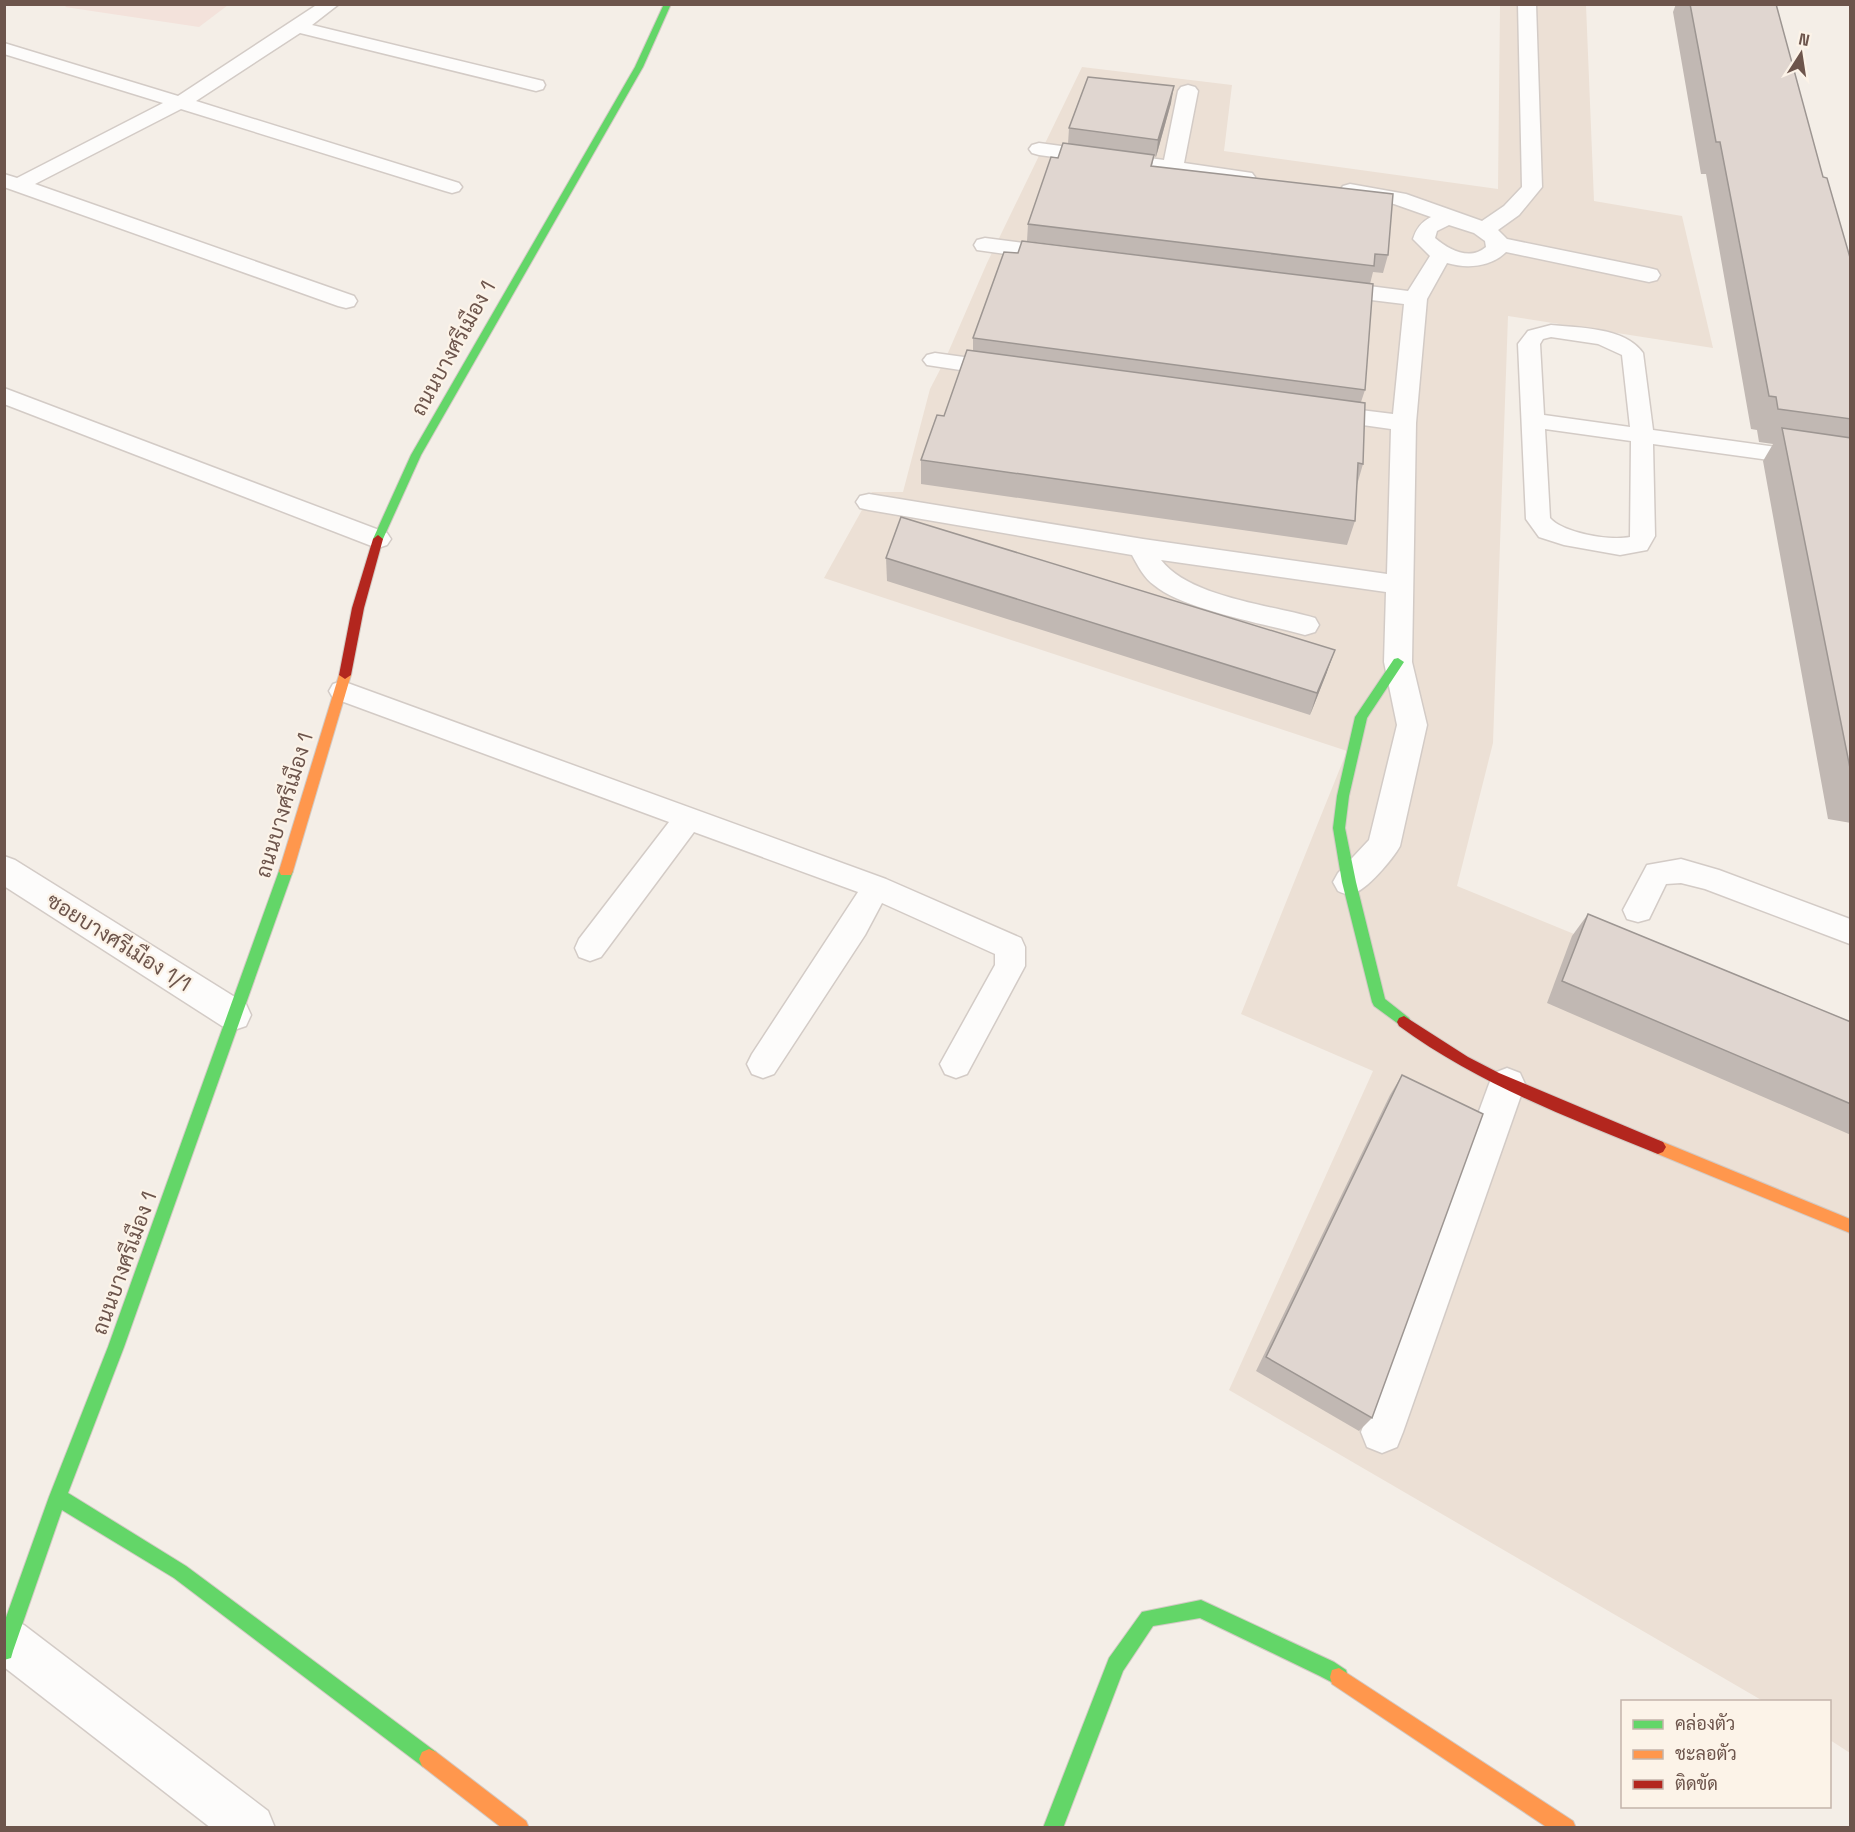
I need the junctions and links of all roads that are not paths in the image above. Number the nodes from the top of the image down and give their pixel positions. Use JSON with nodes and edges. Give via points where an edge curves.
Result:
{"nodes":[{"id":1,"x":331,"y":4,"type":"edge"},
{"id":2,"x":668,"y":4,"type":"edge"},
{"id":3,"x":1527,"y":4,"type":"edge"},
{"id":4,"x":299,"y":27,"type":"junction"},
{"id":5,"x":4,"y":48,"type":"edge"},
{"id":6,"x":536,"y":86,"type":"dead end"},
{"id":7,"x":1188,"y":92,"type":"dead end"},
{"id":8,"x":179,"y":102,"type":"junction"},
{"id":9,"x":1039,"y":149,"type":"dead end"},
{"id":10,"x":1173,"y":168,"type":"junction"},
{"id":11,"x":1266,"y":180,"type":"edge"},
{"id":12,"x":11,"y":182,"type":"edge"},
{"id":13,"x":452,"y":188,"type":"dead end"},
{"id":14,"x":1335,"y":188,"type":"edge"},
{"id":15,"x":1451,"y":218,"type":"junction"},
{"id":16,"x":1485,"y":228,"type":"junction"},
{"id":17,"x":1500,"y":244,"type":"junction"},
{"id":18,"x":985,"y":245,"type":"dead end"},
{"id":19,"x":1442,"y":255,"type":"junction"},
{"id":20,"x":1090,"y":258,"type":"edge"},
{"id":21,"x":1649,"y":275,"type":"dead end"},
{"id":22,"x":1311,"y":286,"type":"edge"},
{"id":23,"x":1416,"y":299,"type":"junction"},
{"id":24,"x":346,"y":301,"type":"dead end"},
{"id":25,"x":935,"y":360,"type":"dead end"},
{"id":26,"x":1028,"y":373,"type":"edge"},
{"id":27,"x":4,"y":395,"type":"edge"},
{"id":28,"x":1298,"y":409,"type":"edge"},
{"id":29,"x":1534,"y":421,"type":"junction"},
{"id":30,"x":1404,"y":423,"type":"junction"},
{"id":31,"x":1642,"y":435,"type":"junction"},
{"id":32,"x":1851,"y":464,"type":"edge"},
{"id":33,"x":869,"y":502,"type":"dead end"},
{"id":34,"x":378,"y":539,"type":"junction"},
{"id":35,"x":1143,"y":548,"type":"junction"},
{"id":36,"x":1399,"y":585,"type":"junction"},
{"id":37,"x":1305,"y":625,"type":"dead end"},
{"id":38,"x":1398,"y":662,"type":"junction"},
{"id":39,"x":342,"y":691,"type":"junction"},
{"id":40,"x":688,"y":818,"type":"junction"},
{"id":41,"x":4,"y":869,"type":"edge"},
{"id":42,"x":1348,"y":882,"type":"junction"},
{"id":43,"x":876,"y":887,"type":"junction"},
{"id":44,"x":1638,"y":910,"type":"dead end"},
{"id":45,"x":1851,"y":932,"type":"edge"},
{"id":46,"x":590,"y":948,"type":"dead end"},
{"id":47,"x":234,"y":1015,"type":"junction"},
{"id":48,"x":763,"y":1064,"type":"dead end"},
{"id":49,"x":956,"y":1064,"type":"dead end"},
{"id":50,"x":1507,"y":1084,"type":"junction"},
{"id":51,"x":1851,"y":1226,"type":"edge"},
{"id":52,"x":1382,"y":1432,"type":"edge"},
{"id":53,"x":58,"y":1497,"type":"junction"},
{"id":54,"x":6,"y":1646,"type":"edge"},
{"id":55,"x":252,"y":1827,"type":"edge"},
{"id":56,"x":519,"y":1827,"type":"edge"},
{"id":57,"x":1053,"y":1827,"type":"edge"},
{"id":58,"x":1566,"y":1827,"type":"edge"}],
"edges":[{"from":1,"to":4,"type":"street"},
{"from":2,"to":34,"type":"street","name":"ถนนบางศรีเมือง 1","via":[[639,67],[416,455]]},
{"from":3,"to":16,"type":"street","via":[[1532,186],[1517,207]]},
{"from":4,"to":6,"type":"street"},
{"from":4,"to":8,"type":"street"},
{"from":5,"to":8,"type":"street"},
{"from":7,"to":10,"type":"street"},
{"from":8,"to":12,"type":"street"},
{"from":8,"to":13,"type":"street"},
{"from":9,"to":10,"type":"street"},
{"from":10,"to":11,"type":"street"},
{"from":12,"to":24,"type":"street"},
{"from":14,"to":15,"type":"street","via":[[1398,198]]},
{"from":15,"to":16,"type":"street"},
{"from":15,"to":19,"type":"street","via":[[1431,224],[1425,231],[1424,239],[1430,248]]},
{"from":16,"to":17,"type":"street"},
{"from":17,"to":19,"type":"street","via":[[1484,259]]},
{"from":17,"to":21,"type":"street"},
{"from":18,"to":20,"type":"street"},
{"from":19,"to":23,"type":"street"},
{"from":22,"to":23,"type":"street"},
{"from":23,"to":30,"type":"street"},
{"from":25,"to":26,"type":"street"},
{"from":27,"to":34,"type":"street"},
{"from":28,"to":30,"type":"street"},
{"from":29,"to":31,"type":"lane"},
{"from":29,"to":31,"type":"lane","via":[[1529,344],[1536,335],[1551,331],[1608,339],[1632,354]]},
{"from":29,"to":31,"type":"lane","via":[[1538,519],[1548,531],[1564,537],[1620,547],[1638,544],[1643,536]]},
{"from":30,"to":36,"type":"street"},
{"from":31,"to":32,"type":"lane"},
{"from":33,"to":35,"type":"street"},
{"from":34,"to":39,"type":"street","name":"ถนนบางศรีเมือง 1","via":[[358,608]]},
{"from":35,"to":36,"type":"street"},
{"from":35,"to":37,"type":"street","via":[[1147,560],[1169,583]]},
{"from":36,"to":38,"type":"street"},
{"from":38,"to":42,"type":"street","via":[[1361,717],[1343,796],[1340,828]]},
{"from":38,"to":42,"type":"street","via":[[1412,725],[1384,846]]},
{"from":39,"to":40,"type":"lane"},
{"from":39,"to":47,"type":"street","name":"ถนนบางศรีเมือง 1","via":[[284,878]]},
{"from":40,"to":43,"type":"lane"},
{"from":40,"to":46,"type":"lane"},
{"from":41,"to":47,"type":"street","name":"ซอยบางศรีเมือง 1/1"},
{"from":42,"to":50,"type":"street","via":[[1379,1002],[1434,1046]]},
{"from":43,"to":48,"type":"lane"},
{"from":43,"to":49,"type":"lane","via":[[1010,947],[1010,966]]},
{"from":44,"to":45,"type":"lane","via":[[1657,873],[1681,871]]},
{"from":47,"to":53,"type":"street","name":"ถนนบางศรีเมือง 1","via":[[116,1347]]},
{"from":50,"to":51,"type":"street"},
{"from":50,"to":52,"type":"street"},
{"from":53,"to":54,"type":"street","name":"ถนนบางศรีเมือง 1"},
{"from":53,"to":56,"type":"street","via":[[180,1572]]},
{"from":54,"to":55,"type":"street"},
{"from":57,"to":58,"type":"street","via":[[1116,1665],[1148,1618],[1201,1609],[1327,1669]]}]}
